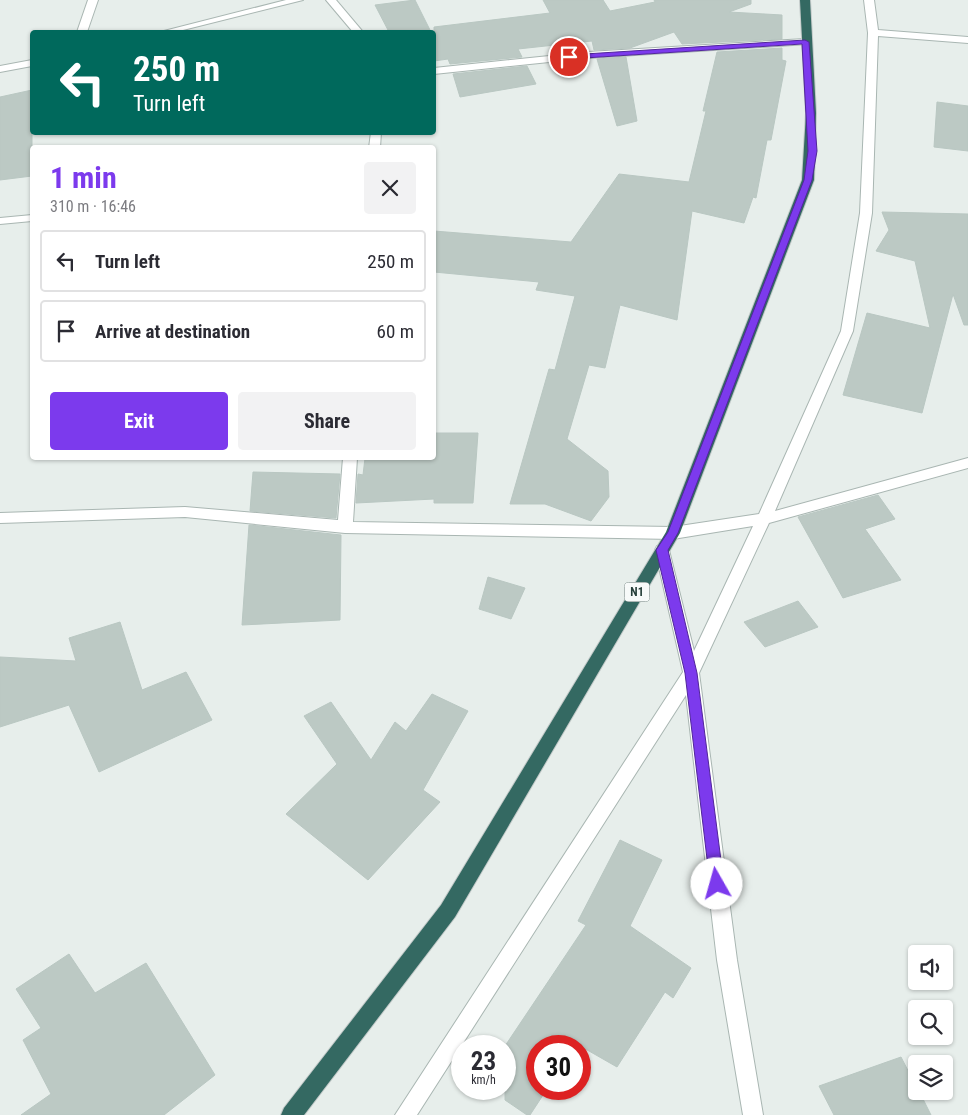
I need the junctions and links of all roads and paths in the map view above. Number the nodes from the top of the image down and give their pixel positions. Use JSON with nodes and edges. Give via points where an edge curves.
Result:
{"nodes":[{"id":1,"x":93,"y":0,"type":"edge"},
{"id":2,"x":298,"y":0,"type":"edge"},
{"id":3,"x":331,"y":0,"type":"edge"},
{"id":4,"x":805,"y":0,"type":"edge"},
{"id":5,"x":869,"y":0,"type":"edge"},
{"id":6,"x":83,"y":30,"type":"edge"},
{"id":7,"x":173,"y":30,"type":"edge"},
{"id":8,"x":356,"y":30,"type":"edge"},
{"id":9,"x":873,"y":33,"type":"junction"},
{"id":10,"x":968,"y":40,"type":"edge"},
{"id":11,"x":805,"y":42,"type":"junction"},
{"id":12,"x":30,"y":63,"type":"edge"},
{"id":13,"x":0,"y":69,"type":"edge"},
{"id":14,"x":436,"y":71,"type":"edge"},
{"id":15,"x":30,"y":218,"type":"edge"},
{"id":16,"x":0,"y":221,"type":"edge"},
{"id":17,"x":350,"y":460,"type":"edge"},
{"id":18,"x":968,"y":463,"type":"edge"},
{"id":19,"x":0,"y":518,"type":"edge"},
{"id":20,"x":764,"y":519,"type":"junction"},
{"id":21,"x":345,"y":526,"type":"junction"},
{"id":22,"x":673,"y":533,"type":"junction"},
{"id":23,"x":662,"y":550,"type":"junction"},
{"id":24,"x":691,"y":673,"type":"junction"},
{"id":25,"x":290,"y":1115,"type":"edge"},
{"id":26,"x":405,"y":1115,"type":"edge"},
{"id":27,"x":753,"y":1115,"type":"edge"}],
"edges":[{"from":1,"to":6,"type":"street"},
{"from":2,"to":7,"type":"street"},
{"from":3,"to":8,"type":"street"},
{"from":4,"to":11,"type":"highway","number":"N1"},
{"from":5,"to":9,"type":"street"},
{"from":9,"to":10,"type":"street"},
{"from":9,"to":20,"type":"street","via":[[866,213],[847,331]]},
{"from":11,"to":14,"type":"street","via":[[588,55]]},
{"from":11,"to":22,"type":"highway","number":"N1","via":[[813,151],[808,180]]},
{"from":12,"to":13,"type":"street"},
{"from":15,"to":16,"type":"street"},
{"from":17,"to":21,"type":"street"},
{"from":18,"to":20,"type":"street"},
{"from":19,"to":21,"type":"street","via":[[185,512]]},
{"from":20,"to":22,"type":"street"},
{"from":20,"to":24,"type":"street"},
{"from":21,"to":22,"type":"street"},
{"from":22,"to":23,"type":"highway","number":"N1"},
{"from":23,"to":24,"type":"street"},
{"from":23,"to":25,"type":"highway","number":"N1","via":[[448,911]]},
{"from":24,"to":26,"type":"street"},
{"from":24,"to":27,"type":"street","via":[[727,960]]}]}
